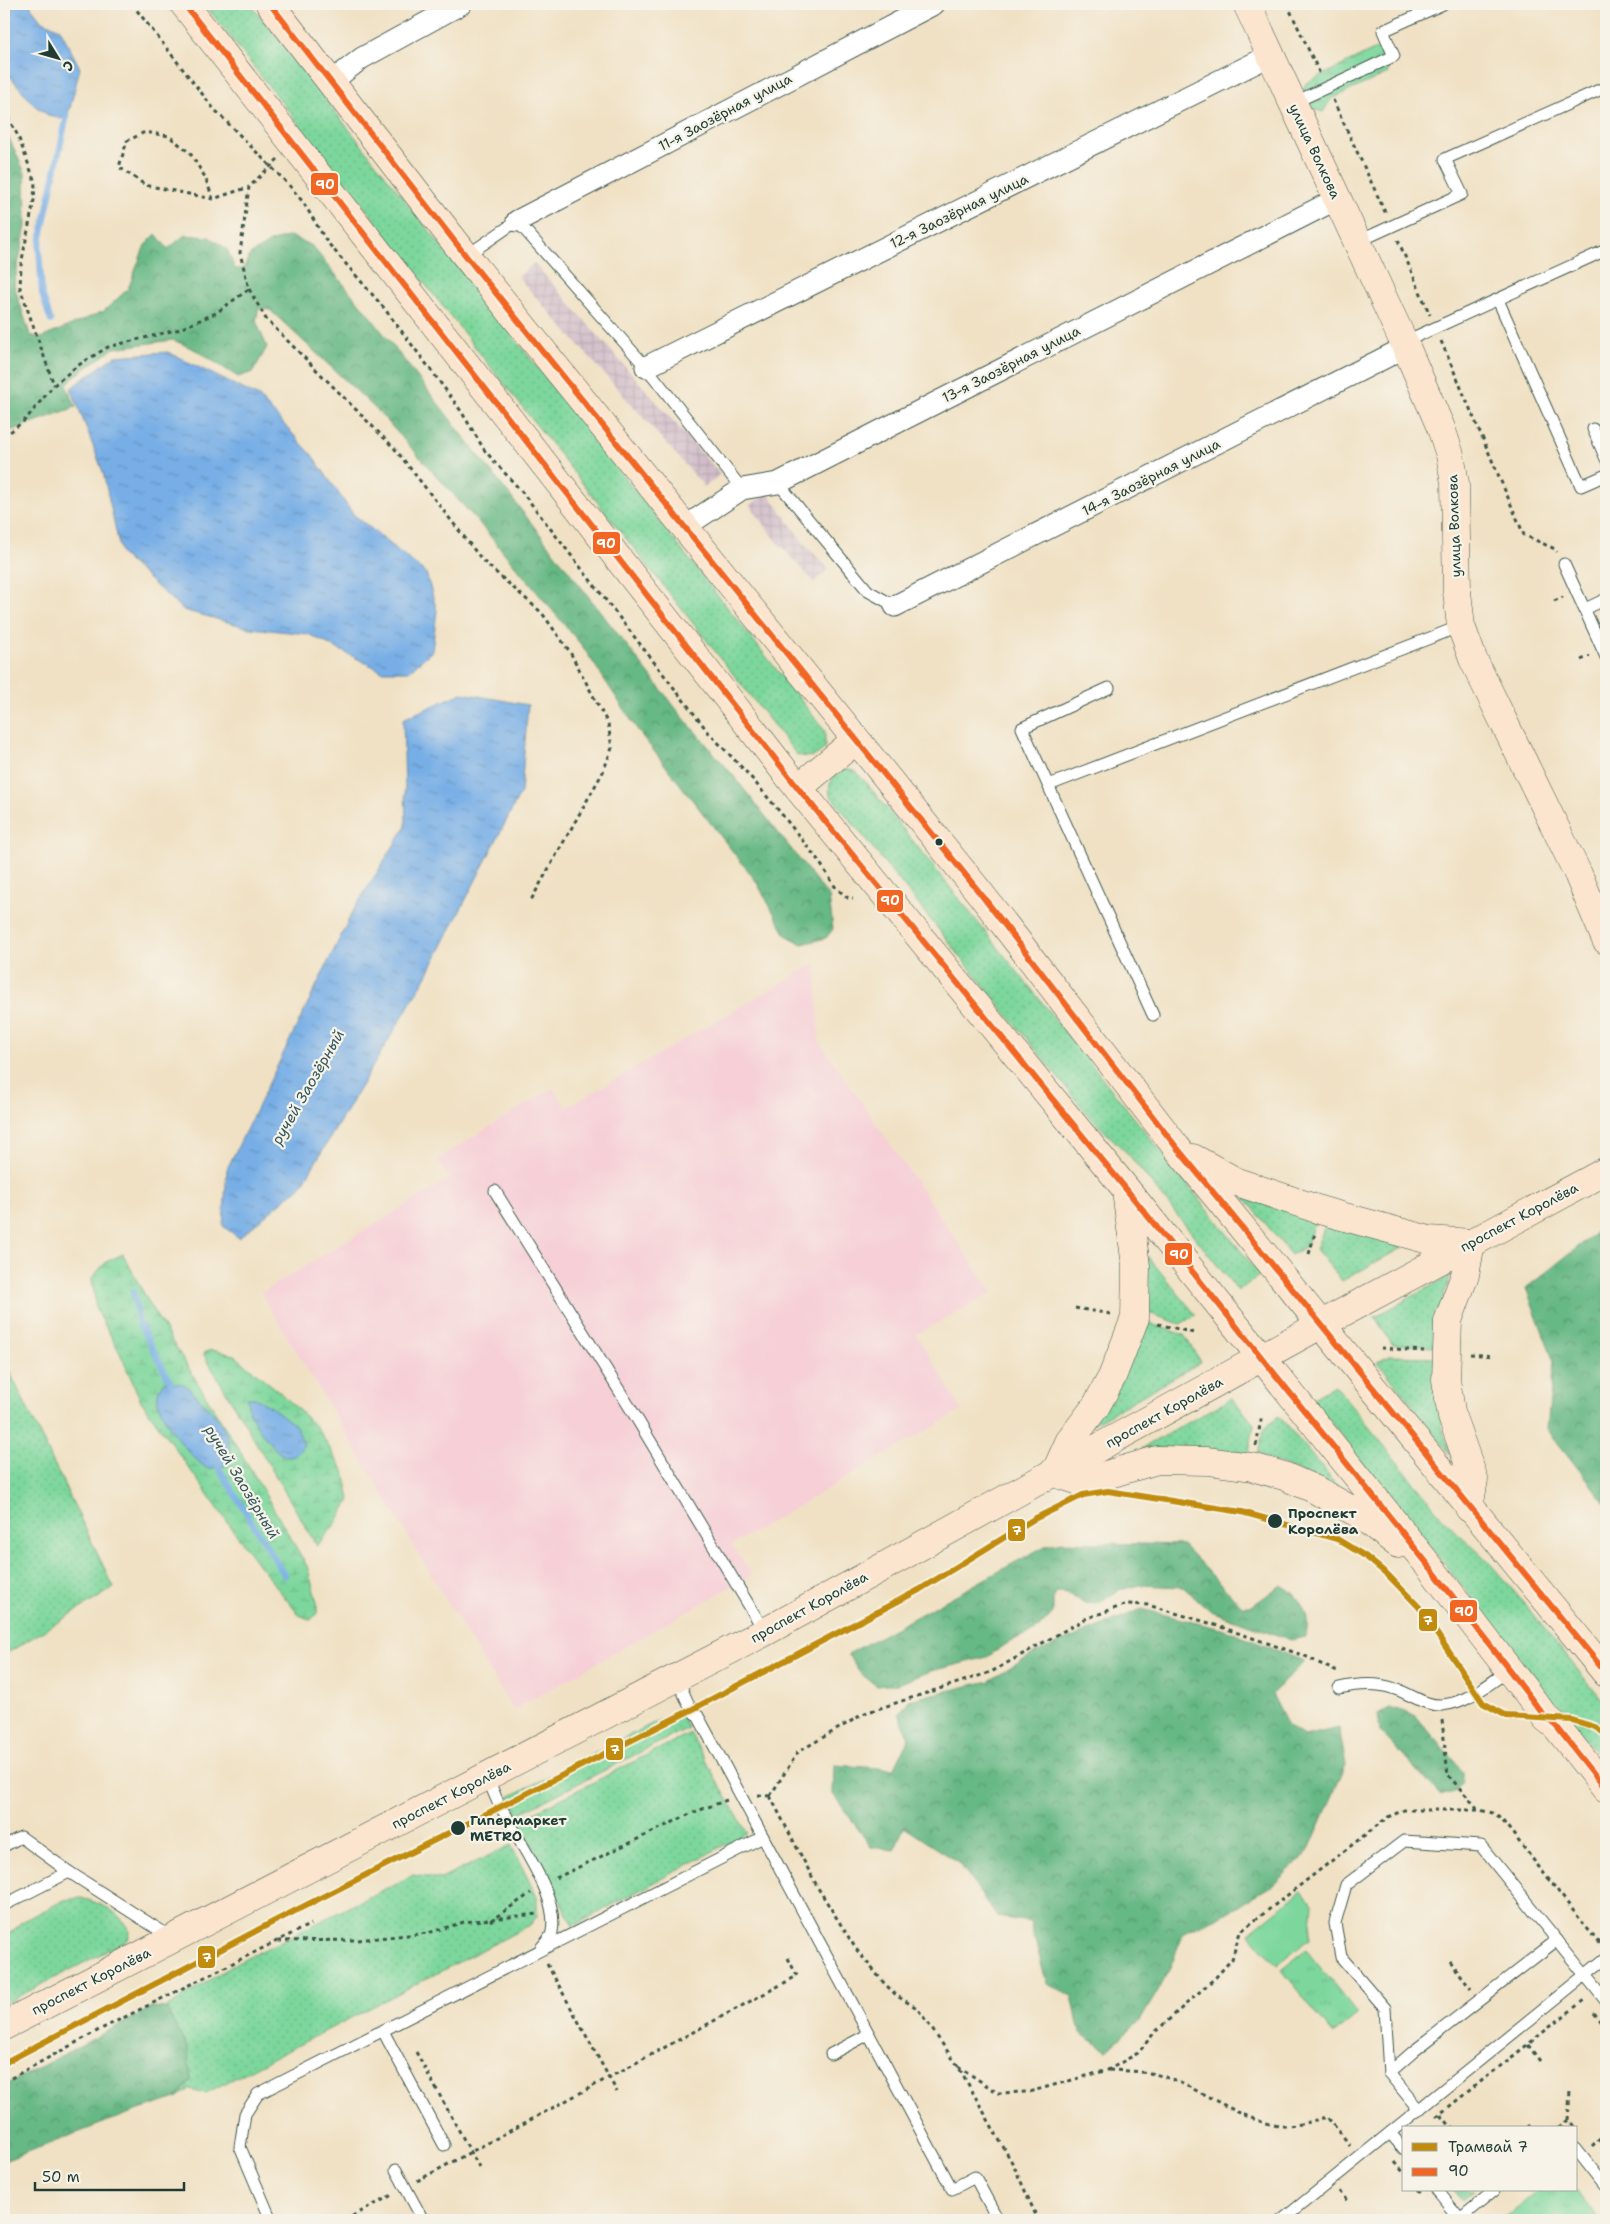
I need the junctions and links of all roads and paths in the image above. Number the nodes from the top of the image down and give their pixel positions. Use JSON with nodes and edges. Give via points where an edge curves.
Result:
{"nodes":[{"id":1,"x":132,"y":4,"type":"edge"},
{"id":2,"x":184,"y":4,"type":"edge"},
{"id":3,"x":270,"y":4,"type":"edge"},
{"id":4,"x":461,"y":4,"type":"edge"},
{"id":5,"x":934,"y":4,"type":"edge"},
{"id":6,"x":1247,"y":4,"type":"edge"},
{"id":7,"x":1287,"y":4,"type":"edge"},
{"id":8,"x":1443,"y":4,"type":"edge"},
{"id":9,"x":1271,"y":55,"type":"junction"},
{"id":10,"x":331,"y":82,"type":"junction"},
{"id":11,"x":1606,"y":87,"type":"edge"},
{"id":12,"x":1327,"y":88,"type":"junction"},
{"id":13,"x":1293,"y":104,"type":"junction"},
{"id":14,"x":4,"y":110,"type":"edge"},
{"id":15,"x":292,"y":144,"type":"junction"},
{"id":16,"x":270,"y":166,"type":"junction"},
{"id":17,"x":249,"y":187,"type":"junction"},
{"id":18,"x":213,"y":199,"type":"junction"},
{"id":19,"x":1337,"y":199,"type":"junction"},
{"id":20,"x":517,"y":220,"type":"junction"},
{"id":21,"x":1392,"y":226,"type":"junction"},
{"id":22,"x":1357,"y":242,"type":"junction"},
{"id":23,"x":1606,"y":250,"type":"edge"},
{"id":24,"x":466,"y":256,"type":"junction"},
{"id":25,"x":250,"y":289,"type":"junction"},
{"id":26,"x":1498,"y":300,"type":"junction"},
{"id":27,"x":1436,"y":328,"type":"junction"},
{"id":28,"x":1405,"y":345,"type":"junction"},
{"id":29,"x":646,"y":367,"type":"junction"},
{"id":30,"x":54,"y":385,"type":"junction"},
{"id":31,"x":1593,"y":429,"type":"dead end"},
{"id":32,"x":4,"y":437,"type":"edge"},
{"id":33,"x":1606,"y":459,"type":"edge"},
{"id":34,"x":1606,"y":475,"type":"edge"},
{"id":35,"x":778,"y":483,"type":"junction"},
{"id":36,"x":742,"y":489,"type":"junction"},
{"id":37,"x":686,"y":526,"type":"junction"},
{"id":38,"x":1564,"y":564,"type":"joint"},
{"id":39,"x":1606,"y":599,"type":"edge"},
{"id":40,"x":895,"y":606,"type":"joint"},
{"id":41,"x":1585,"y":609,"type":"junction"},
{"id":42,"x":1461,"y":626,"type":"junction"},
{"id":43,"x":1606,"y":657,"type":"edge"},
{"id":44,"x":1109,"y":688,"type":"dead end"},
{"id":45,"x":856,"y":740,"type":"junction"},
{"id":46,"x":1049,"y":785,"type":"junction"},
{"id":47,"x":798,"y":788,"type":"junction"},
{"id":48,"x":853,"y":898,"type":"dead end"},
{"id":49,"x":531,"y":900,"type":"dead end"},
{"id":50,"x":1606,"y":940,"type":"edge"},
{"id":51,"x":1152,"y":1015,"type":"dead end"},
{"id":52,"x":1177,"y":1148,"type":"junction"},
{"id":53,"x":1606,"y":1171,"type":"edge"},
{"id":54,"x":1126,"y":1189,"type":"junction"},
{"id":55,"x":495,"y":1191,"type":"dead end"},
{"id":56,"x":1316,"y":1230,"type":"dead end"},
{"id":57,"x":1472,"y":1242,"type":"junction"},
{"id":58,"x":1309,"y":1254,"type":"dead end"},
{"id":59,"x":1075,"y":1308,"type":"dead end"},
{"id":60,"x":1114,"y":1314,"type":"dead end"},
{"id":61,"x":1158,"y":1324,"type":"dead end"},
{"id":62,"x":1321,"y":1325,"type":"junction"},
{"id":63,"x":1194,"y":1333,"type":"dead end"},
{"id":64,"x":1382,"y":1348,"type":"dead end"},
{"id":65,"x":1427,"y":1351,"type":"dead end"},
{"id":66,"x":1470,"y":1354,"type":"dead end"},
{"id":67,"x":1494,"y":1356,"type":"dead end"},
{"id":68,"x":1261,"y":1358,"type":"junction"},
{"id":69,"x":1262,"y":1414,"type":"dead end"},
{"id":70,"x":1256,"y":1449,"type":"dead end"},
{"id":71,"x":1054,"y":1473,"type":"junction"},
{"id":72,"x":1470,"y":1508,"type":"junction"},
{"id":73,"x":1430,"y":1567,"type":"junction"},
{"id":74,"x":765,"y":1632,"type":"junction"},
{"id":75,"x":1510,"y":1669,"type":"junction"},
{"id":76,"x":1606,"y":1673,"type":"edge"},
{"id":77,"x":677,"y":1678,"type":"junction"},
{"id":78,"x":1359,"y":1684,"type":"junction"},
{"id":79,"x":1338,"y":1688,"type":"dead end"},
{"id":80,"x":1441,"y":1705,"type":"junction"},
{"id":81,"x":487,"y":1777,"type":"junction"},
{"id":82,"x":1606,"y":1789,"type":"edge"},
{"id":83,"x":740,"y":1796,"type":"junction"},
{"id":84,"x":770,"y":1796,"type":"junction"},
{"id":85,"x":1479,"y":1810,"type":"junction"},
{"id":86,"x":762,"y":1836,"type":"junction"},
{"id":87,"x":4,"y":1846,"type":"edge"},
{"id":88,"x":69,"y":1872,"type":"junction"},
{"id":89,"x":543,"y":1884,"type":"junction"},
{"id":90,"x":4,"y":1905,"type":"edge"},
{"id":91,"x":553,"y":1913,"type":"junction"},
{"id":92,"x":490,"y":1921,"type":"junction"},
{"id":93,"x":311,"y":1924,"type":"dead end"},
{"id":94,"x":173,"y":1938,"type":"junction"},
{"id":95,"x":277,"y":1940,"type":"junction"},
{"id":96,"x":1557,"y":1940,"type":"junction"},
{"id":97,"x":1601,"y":1946,"type":"dead end"},
{"id":98,"x":540,"y":1950,"type":"junction"},
{"id":99,"x":788,"y":1958,"type":"dead end"},
{"id":100,"x":1606,"y":1958,"type":"edge"},
{"id":101,"x":1450,"y":1961,"type":"dead end"},
{"id":102,"x":1585,"y":1975,"type":"junction"},
{"id":103,"x":1461,"y":1976,"type":"dead end"},
{"id":104,"x":1584,"y":2000,"type":"dead end"},
{"id":105,"x":1606,"y":2001,"type":"edge"},
{"id":106,"x":4,"y":2026,"type":"edge"},
{"id":107,"x":383,"y":2031,"type":"junction"},
{"id":108,"x":869,"y":2034,"type":"junction"},
{"id":109,"x":1528,"y":2045,"type":"junction"},
{"id":110,"x":416,"y":2052,"type":"dead end"},
{"id":111,"x":831,"y":2054,"type":"dead end"},
{"id":112,"x":1540,"y":2061,"type":"dead end"},
{"id":113,"x":958,"y":2066,"type":"junction"},
{"id":114,"x":1108,"y":2070,"type":"junction"},
{"id":115,"x":1389,"y":2073,"type":"junction"},
{"id":116,"x":609,"y":2078,"type":"junction"},
{"id":117,"x":4,"y":2082,"type":"edge"},
{"id":118,"x":1570,"y":2091,"type":"dead end"},
{"id":119,"x":617,"y":2092,"type":"dead end"},
{"id":120,"x":1430,"y":2101,"type":"junction"},
{"id":121,"x":1419,"y":2110,"type":"junction"},
{"id":122,"x":1441,"y":2115,"type":"junction"},
{"id":123,"x":1434,"y":2118,"type":"dead end"},
{"id":124,"x":1568,"y":2120,"type":"junction"},
{"id":125,"x":1450,"y":2126,"type":"edge"},
{"id":126,"x":1560,"y":2126,"type":"edge"},
{"id":127,"x":1572,"y":2126,"type":"edge"},
{"id":128,"x":1390,"y":2133,"type":"junction"},
{"id":129,"x":1605,"y":2135,"type":"edge"},
{"id":130,"x":444,"y":2145,"type":"dead end"},
{"id":131,"x":1402,"y":2147,"type":"edge"},
{"id":132,"x":1591,"y":2149,"type":"dead end"},
{"id":133,"x":1578,"y":2151,"type":"edge"},
{"id":134,"x":471,"y":2152,"type":"junction"},
{"id":135,"x":1360,"y":2158,"type":"junction"},
{"id":136,"x":479,"y":2167,"type":"dead end"},
{"id":137,"x":396,"y":2170,"type":"dead end"},
{"id":138,"x":1606,"y":2186,"type":"edge"},
{"id":139,"x":405,"y":2188,"type":"junction"},
{"id":140,"x":1439,"y":2192,"type":"edge"},
{"id":141,"x":1493,"y":2192,"type":"edge"},
{"id":142,"x":272,"y":2220,"type":"edge"},
{"id":143,"x":345,"y":2220,"type":"edge"},
{"id":144,"x":423,"y":2220,"type":"edge"},
{"id":145,"x":998,"y":2220,"type":"edge"},
{"id":146,"x":1038,"y":2220,"type":"edge"},
{"id":147,"x":1282,"y":2220,"type":"edge"},
{"id":148,"x":1460,"y":2220,"type":"edge"}],
"edges":[{"from":1,"to":16,"type":"path","via":[[214,110]]},
{"from":2,"to":15,"type":"main road"},
{"from":3,"to":10,"type":"main road"},
{"from":4,"to":10,"type":"street","via":[[362,58]]},
{"from":5,"to":20,"type":"street","name":"11-я Заозёрная улица"},
{"from":6,"to":9,"type":"main road","name":"улица Волкова"},
{"from":7,"to":12,"type":"path"},
{"from":8,"to":12,"type":"lane","via":[[1384,31],[1394,56]]},
{"from":9,"to":13,"type":"main road","name":"улица Волкова"},
{"from":9,"to":29,"type":"street","name":"12-я Заозёрная улица"},
{"from":10,"to":24,"type":"main road"},
{"from":11,"to":21,"type":"lane","via":[[1445,159],[1462,194]]},
{"from":12,"to":13,"type":"lane"},
{"from":12,"to":21,"type":"path"},
{"from":13,"to":19,"type":"main road","name":"улица Волкова"},
{"from":14,"to":30,"type":"path","via":[[18,136],[35,182],[20,288]]},
{"from":15,"to":16,"type":"path"},
{"from":15,"to":47,"type":"main road"},
{"from":16,"to":17,"type":"path"},
{"from":16,"to":48,"type":"path","via":[[302,202],[327,242],[384,308],[434,374],[485,451],[522,492],[709,733],[780,812],[836,888],[848,898]]},
{"from":17,"to":18,"type":"path"},
{"from":17,"to":25,"type":"path","via":[[240,253]]},
{"from":18,"to":18,"type":"path","via":[[146,185],[119,167],[127,141],[145,132],[169,136],[190,153],[205,177]]},
{"from":19,"to":22,"type":"main road","name":"улица Волкова"},
{"from":19,"to":35,"type":"street","name":"13-я Заозёрная улица"},
{"from":20,"to":24,"type":"lane"},
{"from":20,"to":29,"type":"lane"},
{"from":21,"to":22,"type":"lane"},
{"from":21,"to":27,"type":"path"},
{"from":22,"to":28,"type":"main road","name":"улица Волкова"},
{"from":23,"to":26,"type":"lane"},
{"from":24,"to":37,"type":"main road"},
{"from":25,"to":30,"type":"path","via":[[216,313],[180,329],[108,347]]},
{"from":25,"to":49,"type":"path","via":[[266,319],[395,449],[483,561],[542,613],[570,652],[608,724],[612,748],[603,772]]},
{"from":26,"to":27,"type":"lane"},
{"from":26,"to":34,"type":"lane","via":[[1581,486]]},
{"from":27,"to":28,"type":"lane"},
{"from":27,"to":38,"type":"path","via":[[1524,535],[1555,549]]},
{"from":28,"to":40,"type":"street","name":"14-я Заозёрная улица"},
{"from":28,"to":42,"type":"main road","name":"улица Волкова","via":[[1450,455],[1455,483],[1455,559]]},
{"from":29,"to":36,"type":"lane"},
{"from":30,"to":32,"type":"path","via":[[26,419]]},
{"from":31,"to":33,"type":"lane"},
{"from":35,"to":36,"type":"street","name":"13-я Заозёрная улица"},
{"from":35,"to":40,"type":"lane","via":[[868,591]]},
{"from":36,"to":37,"type":"street","name":"13-я Заозёрная улица"},
{"from":37,"to":45,"type":"main road"},
{"from":38,"to":41,"type":"lane"},
{"from":39,"to":41,"type":"lane"},
{"from":41,"to":43,"type":"lane"},
{"from":42,"to":46,"type":"lane"},
{"from":42,"to":50,"type":"main road","name":"улица Волкова","via":[[1473,659],[1578,874]]},
{"from":44,"to":46,"type":"lane","via":[[1022,728]]},
{"from":45,"to":47,"type":"main road"},
{"from":45,"to":52,"type":"main road","via":[[980,893]]},
{"from":46,"to":51,"type":"lane"},
{"from":47,"to":54,"type":"main road"},
{"from":52,"to":57,"type":"main road","via":[[1237,1182],[1323,1211],[1429,1240]]},
{"from":52,"to":62,"type":"main road"},
{"from":53,"to":57,"type":"main road","name":"проспект Королёва"},
{"from":54,"to":68,"type":"main road"},
{"from":54,"to":71,"type":"main road","via":[[1136,1266],[1135,1318],[1112,1377],[1096,1406],[1069,1442]]},
{"from":55,"to":74,"type":"lane"},
{"from":56,"to":58,"type":"path"},
{"from":57,"to":62,"type":"main road","name":"проспект Королёва"},
{"from":57,"to":72,"type":"main road","via":[[1465,1275],[1448,1321],[1446,1380],[1452,1417],[1474,1479]]},
{"from":59,"to":60,"type":"path"},
{"from":61,"to":63,"type":"path"},
{"from":62,"to":68,"type":"main road","name":"проспект Королёва"},
{"from":62,"to":72,"type":"main road"},
{"from":64,"to":65,"type":"path"},
{"from":66,"to":67,"type":"path"},
{"from":68,"to":71,"type":"main road","name":"проспект Королёва"},
{"from":68,"to":73,"type":"main road"},
{"from":69,"to":70,"type":"path"},
{"from":71,"to":73,"type":"main road","via":[[1082,1482],[1157,1460],[1208,1461],[1252,1467],[1314,1489],[1359,1514]]},
{"from":71,"to":74,"type":"main road","name":"проспект Королёва"},
{"from":72,"to":76,"type":"main road"},
{"from":73,"to":75,"type":"main road"},
{"from":74,"to":77,"type":"main road","name":"проспект Королёва"},
{"from":75,"to":80,"type":"lane","via":[[1476,1694]]},
{"from":75,"to":82,"type":"main road"},
{"from":77,"to":81,"type":"main road","name":"проспект Королёва"},
{"from":77,"to":83,"type":"lane"},
{"from":78,"to":79,"type":"lane"},
{"from":78,"to":80,"type":"lane","via":[[1394,1688],[1429,1704]]},
{"from":78,"to":84,"type":"path","via":[[1305,1656],[1210,1622],[1148,1605],[1127,1604],[1085,1619],[991,1672],[865,1713],[798,1752]]},
{"from":80,"to":85,"type":"path","via":[[1448,1775]]},
{"from":81,"to":89,"type":"lane"},
{"from":81,"to":94,"type":"main road","name":"проспект Королёва"},
{"from":83,"to":84,"type":"path"},
{"from":83,"to":86,"type":"lane"},
{"from":83,"to":89,"type":"path","via":[[692,1813]]},
{"from":84,"to":113,"type":"path","via":[[818,1888],[856,1949],[897,1996],[917,2008]]},
{"from":85,"to":97,"type":"path","via":[[1493,1813],[1502,1820]]},
{"from":85,"to":114,"type":"path","via":[[1404,1810],[1388,1817],[1240,1932],[1232,1958],[1216,1977],[1154,2033],[1138,2053]]},
{"from":86,"to":98,"type":"lane"},
{"from":86,"to":108,"type":"lane"},
{"from":87,"to":88,"type":"lane","via":[[21,1837]]},
{"from":88,"to":90,"type":"lane"},
{"from":88,"to":94,"type":"lane"},
{"from":89,"to":91,"type":"lane"},
{"from":89,"to":92,"type":"path"},
{"from":91,"to":92,"type":"path"},
{"from":91,"to":98,"type":"lane","via":[[552,1934]]},
{"from":92,"to":95,"type":"path","via":[[464,1922],[428,1933],[357,1940]]},
{"from":93,"to":95,"type":"path"},
{"from":94,"to":106,"type":"main road","name":"проспект Королёва"},
{"from":95,"to":117,"type":"path"},
{"from":96,"to":102,"type":"lane"},
{"from":96,"to":115,"type":"lane"},
{"from":96,"to":115,"type":"lane","via":[[1481,1846],[1404,1841],[1346,1886],[1335,1923],[1341,1957],[1385,2008]]},
{"from":98,"to":107,"type":"lane"},
{"from":98,"to":116,"type":"path"},
{"from":99,"to":116,"type":"path","via":[[797,1976]]},
{"from":100,"to":102,"type":"lane"},
{"from":101,"to":103,"type":"path"},
{"from":102,"to":105,"type":"lane"},
{"from":102,"to":120,"type":"lane"},
{"from":104,"to":109,"type":"path"},
{"from":107,"to":130,"type":"lane"},
{"from":107,"to":142,"type":"lane","via":[[258,2094],[245,2114],[240,2147]]},
{"from":108,"to":111,"type":"lane"},
{"from":108,"to":145,"type":"lane","via":[[952,2190],[975,2177]]},
{"from":109,"to":112,"type":"path"},
{"from":109,"to":122,"type":"path"},
{"from":110,"to":134,"type":"path"},
{"from":113,"to":114,"type":"path","via":[[998,2093],[1029,2092]]},
{"from":113,"to":146,"type":"path","via":[[1014,2166]]},
{"from":114,"to":135,"type":"path","via":[[1146,2071],[1275,2125],[1297,2125],[1327,2117]]},
{"from":115,"to":121,"type":"lane"},
{"from":116,"to":119,"type":"path"},
{"from":116,"to":134,"type":"path"},
{"from":118,"to":124,"type":"path"},
{"from":120,"to":121,"type":"lane"},
{"from":120,"to":122,"type":"path"},
{"from":121,"to":128,"type":"lane"},
{"from":122,"to":123,"type":"path"},
{"from":122,"to":125,"type":"path"},
{"from":124,"to":126,"type":"path"},
{"from":124,"to":127,"type":"path"},
{"from":128,"to":131,"type":"lane"},
{"from":128,"to":135,"type":"lane"},
{"from":129,"to":132,"type":"path"},
{"from":133,"to":138,"type":"lane"},
{"from":134,"to":136,"type":"path"},
{"from":134,"to":139,"type":"path"},
{"from":135,"to":147,"type":"lane"},
{"from":137,"to":139,"type":"lane"},
{"from":139,"to":143,"type":"path"},
{"from":139,"to":144,"type":"lane"},
{"from":140,"to":148,"type":"lane"},
{"from":141,"to":148,"type":"lane"}]}
